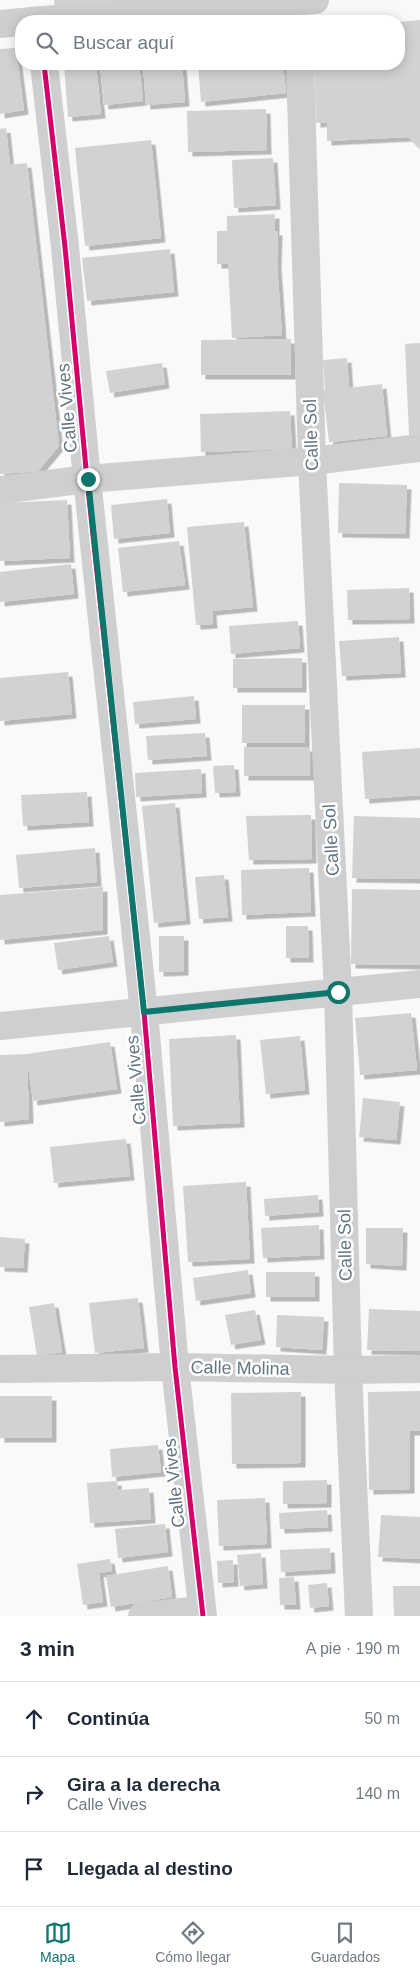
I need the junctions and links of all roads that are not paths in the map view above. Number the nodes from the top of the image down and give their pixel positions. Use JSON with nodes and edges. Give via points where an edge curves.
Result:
{"nodes":[{"id":1,"x":302,"y":6,"type":"edge"},
{"id":2,"x":82,"y":15,"type":"edge"},
{"id":3,"x":15,"y":21,"type":"edge"},
{"id":4,"x":0,"y":24,"type":"edge"},
{"id":5,"x":45,"y":70,"type":"edge"},
{"id":6,"x":300,"y":70,"type":"edge"},
{"id":7,"x":420,"y":448,"type":"edge"},
{"id":8,"x":312,"y":461,"type":"junction"},
{"id":9,"x":88,"y":479,"type":"junction"},
{"id":10,"x":0,"y":490,"type":"edge"},
{"id":11,"x":420,"y":984,"type":"edge"},
{"id":12,"x":338,"y":992,"type":"junction"},
{"id":13,"x":144,"y":1012,"type":"junction"},
{"id":14,"x":0,"y":1026,"type":"edge"},
{"id":15,"x":175,"y":1367,"type":"junction"},
{"id":16,"x":0,"y":1368,"type":"edge"},
{"id":17,"x":420,"y":1369,"type":"edge"},
{"id":18,"x":348,"y":1370,"type":"junction"},
{"id":19,"x":203,"y":1613,"type":"edge"},
{"id":20,"x":142,"y":1616,"type":"edge"},
{"id":21,"x":359,"y":1616,"type":"edge"}],
"edges":[{"from":1,"to":2,"type":"street"},
{"from":3,"to":4,"type":"street"},
{"from":5,"to":9,"type":"street","name":"Calle Vives"},
{"from":6,"to":8,"type":"street","name":"Calle Sol"},
{"from":7,"to":8,"type":"street"},
{"from":8,"to":9,"type":"street"},
{"from":8,"to":12,"type":"street","name":"Calle Sol"},
{"from":9,"to":10,"type":"street"},
{"from":9,"to":13,"type":"street","name":"Calle Vives"},
{"from":11,"to":12,"type":"street"},
{"from":12,"to":13,"type":"street"},
{"from":12,"to":18,"type":"street","name":"Calle Sol"},
{"from":13,"to":14,"type":"street"},
{"from":13,"to":15,"type":"street","name":"Calle Vives"},
{"from":15,"to":16,"type":"street","name":"Calle Molina"},
{"from":15,"to":18,"type":"street","name":"Calle Molina"},
{"from":15,"to":19,"type":"street","name":"Calle Vives"},
{"from":17,"to":18,"type":"street","name":"Calle Molina"},
{"from":18,"to":21,"type":"street","name":"Calle Sol"},
{"from":19,"to":20,"type":"street"}]}
